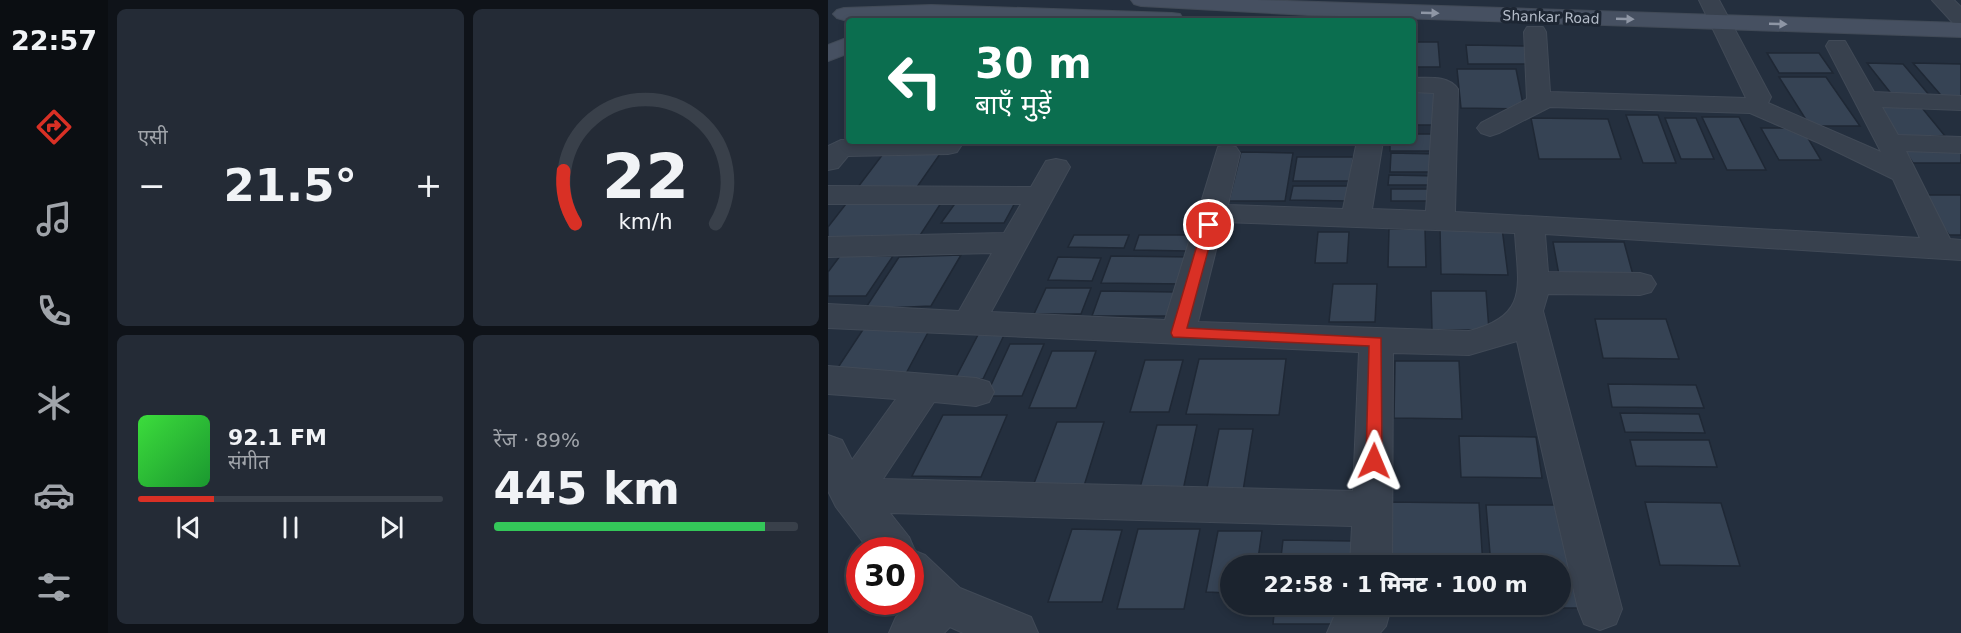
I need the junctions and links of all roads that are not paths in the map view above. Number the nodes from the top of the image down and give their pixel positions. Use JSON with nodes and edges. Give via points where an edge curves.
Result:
{"nodes":[{"id":1,"x":1141,"y":0,"type":"edge"},
{"id":2,"x":1146,"y":0,"type":"edge"},
{"id":3,"x":1709,"y":0,"type":"edge"},
{"id":4,"x":1942,"y":0,"type":"edge"},
{"id":5,"x":1315,"y":10,"type":"edge"},
{"id":6,"x":931,"y":11,"type":"junction"},
{"id":7,"x":844,"y":12,"type":"edge"},
{"id":8,"x":914,"y":18,"type":"edge"},
{"id":9,"x":1137,"y":18,"type":"edge"},
{"id":10,"x":1961,"y":18,"type":"edge"},
{"id":11,"x":1416,"y":28,"type":"edge"},
{"id":12,"x":1961,"y":30,"type":"edge"},
{"id":13,"x":1535,"y":32,"type":"junction"},
{"id":14,"x":1725,"y":32,"type":"junction"},
{"id":15,"x":846,"y":45,"type":"edge"},
{"id":16,"x":1837,"y":46,"type":"junction"},
{"id":17,"x":1938,"y":51,"type":"dead end"},
{"id":18,"x":828,"y":54,"type":"edge"},
{"id":19,"x":1416,"y":85,"type":"edge"},
{"id":20,"x":1865,"y":99,"type":"junction"},
{"id":21,"x":1545,"y":100,"type":"junction"},
{"id":22,"x":1961,"y":104,"type":"edge"},
{"id":23,"x":1754,"y":106,"type":"junction"},
{"id":24,"x":1490,"y":128,"type":"dead end"},
{"id":25,"x":1889,"y":142,"type":"junction"},
{"id":26,"x":1369,"y":144,"type":"edge"},
{"id":27,"x":1961,"y":145,"type":"edge"},
{"id":28,"x":948,"y":146,"type":"dead end"},
{"id":29,"x":1227,"y":153,"type":"dead end"},
{"id":30,"x":828,"y":162,"type":"edge"},
{"id":31,"x":1056,"y":167,"type":"dead end"},
{"id":32,"x":1904,"y":174,"type":"junction"},
{"id":33,"x":829,"y":195,"type":"edge"},
{"id":34,"x":1039,"y":196,"type":"junction"},
{"id":35,"x":1211,"y":213,"type":"junction"},
{"id":36,"x":1356,"y":218,"type":"junction"},
{"id":37,"x":1440,"y":219,"type":"junction"},
{"id":38,"x":1529,"y":224,"type":"junction"},
{"id":39,"x":1011,"y":243,"type":"junction"},
{"id":40,"x":828,"y":247,"type":"edge"},
{"id":41,"x":1950,"y":249,"type":"edge"},
{"id":42,"x":1640,"y":284,"type":"dead end"},
{"id":43,"x":1529,"y":298,"type":"junction"},
{"id":44,"x":828,"y":316,"type":"edge"},
{"id":45,"x":968,"y":323,"type":"junction"},
{"id":46,"x":1178,"y":333,"type":"junction"},
{"id":47,"x":1376,"y":341,"type":"junction"},
{"id":48,"x":828,"y":380,"type":"edge"},
{"id":49,"x":924,"y":388,"type":"junction"},
{"id":50,"x":976,"y":392,"type":"dead end"},
{"id":51,"x":828,"y":451,"type":"edge"},
{"id":52,"x":850,"y":495,"type":"junction"},
{"id":53,"x":1373,"y":509,"type":"junction"},
{"id":54,"x":884,"y":537,"type":"edge"},
{"id":55,"x":1371,"y":555,"type":"edge"},
{"id":56,"x":924,"y":583,"type":"edge"},
{"id":57,"x":945,"y":603,"type":"junction"},
{"id":58,"x":1600,"y":609,"type":"dead end"},
{"id":59,"x":1367,"y":615,"type":"edge"},
{"id":60,"x":912,"y":633,"type":"edge"},
{"id":61,"x":1015,"y":633,"type":"edge"},
{"id":62,"x":1350,"y":633,"type":"edge"}],
"edges":[{"from":1,"to":2,"type":"main road","name":"Shankar Road"},
{"from":2,"to":5,"type":"main road","name":"Shankar Road"},
{"from":3,"to":14,"type":"street"},
{"from":4,"to":10,"type":"street"},
{"from":5,"to":14,"type":"main road","name":"Shankar Road","one_way":true},
{"from":6,"to":7,"type":"main road"},
{"from":6,"to":8,"type":"main road"},
{"from":6,"to":9,"type":"main road"},
{"from":11,"to":13,"type":"main road","name":"Shankar Road"},
{"from":14,"to":12,"type":"main road","name":"Shankar Road","one_way":true},
{"from":13,"to":14,"type":"main road","name":"Shankar Road"},
{"from":13,"to":21,"type":"street","via":[[1538,96]]},
{"from":14,"to":16,"type":"main road","name":"Shankar Road"},
{"from":14,"to":23,"type":"street","via":[[1759,97]]},
{"from":15,"to":18,"type":"main road"},
{"from":16,"to":17,"type":"main road","name":"Shankar Road"},
{"from":16,"to":20,"type":"street"},
{"from":19,"to":37,"type":"street","via":[[1446,89]]},
{"from":20,"to":22,"type":"street"},
{"from":20,"to":25,"type":"street"},
{"from":21,"to":23,"type":"street"},
{"from":21,"to":24,"type":"street"},
{"from":23,"to":32,"type":"street"},
{"from":25,"to":27,"type":"street"},
{"from":25,"to":32,"type":"street"},
{"from":26,"to":36,"type":"street"},
{"from":28,"to":30,"type":"street","via":[[841,148]]},
{"from":29,"to":35,"type":"street"},
{"from":31,"to":34,"type":"street"},
{"from":32,"to":41,"type":"street"},
{"from":33,"to":34,"type":"street"},
{"from":34,"to":39,"type":"street"},
{"from":35,"to":36,"type":"street"},
{"from":35,"to":46,"type":"street"},
{"from":36,"to":37,"type":"street"},
{"from":37,"to":38,"type":"street"},
{"from":38,"to":41,"type":"street"},
{"from":38,"to":43,"type":"street"},
{"from":39,"to":40,"type":"street"},
{"from":39,"to":45,"type":"street"},
{"from":42,"to":43,"type":"street"},
{"from":43,"to":47,"type":"street","via":[[1517,326],[1494,336],[1468,343]]},
{"from":43,"to":58,"type":"street"},
{"from":44,"to":45,"type":"street"},
{"from":45,"to":46,"type":"street"},
{"from":46,"to":47,"type":"street"},
{"from":47,"to":53,"type":"street"},
{"from":48,"to":49,"type":"street"},
{"from":49,"to":50,"type":"street"},
{"from":49,"to":52,"type":"street"},
{"from":51,"to":52,"type":"street"},
{"from":52,"to":53,"type":"street"},
{"from":52,"to":54,"type":"street"},
{"from":53,"to":55,"type":"street"},
{"from":56,"to":57,"type":"street"},
{"from":57,"to":60,"type":"street"},
{"from":57,"to":61,"type":"street"},
{"from":59,"to":62,"type":"street"}]}
